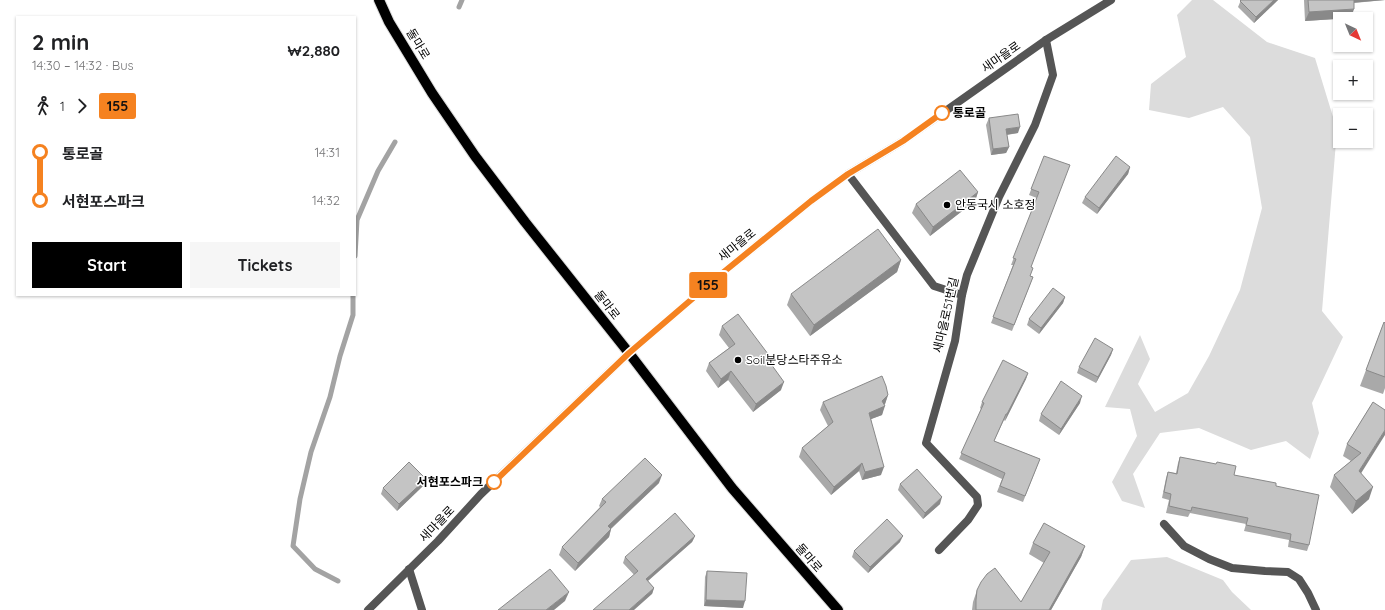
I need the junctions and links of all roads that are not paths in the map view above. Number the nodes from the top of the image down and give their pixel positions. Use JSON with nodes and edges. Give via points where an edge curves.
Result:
{"nodes":[{"id":1,"x":379,"y":0,"type":"edge"},
{"id":2,"x":1111,"y":0,"type":"edge"},
{"id":3,"x":1046,"y":40,"type":"junction"},
{"id":4,"x":848,"y":174,"type":"junction"},
{"id":5,"x":962,"y":295,"type":"junction"},
{"id":6,"x":629,"y":353,"type":"junction"},
{"id":7,"x":1164,"y":524,"type":"dead end"},
{"id":8,"x":939,"y":550,"type":"dead end"},
{"id":9,"x":409,"y":569,"type":"junction"},
{"id":10,"x":368,"y":610,"type":"edge"},
{"id":11,"x":422,"y":610,"type":"edge"},
{"id":12,"x":838,"y":610,"type":"edge"},
{"id":13,"x":1316,"y":610,"type":"edge"}],
"edges":[{"from":1,"to":6,"type":"main road","name":"돌마로","via":[[392,27],[432,93],[476,156],[524,222]]},
{"from":2,"to":3,"type":"street","name":"새마을로"},
{"from":3,"to":4,"type":"street","name":"새마을로","via":[[903,141]]},
{"from":3,"to":5,"type":"street","name":"새마을로51번길","via":[[1053,75],[1035,125],[999,197],[967,275]]},
{"from":4,"to":5,"type":"street","via":[[934,286]]},
{"from":4,"to":6,"type":"street","name":"새마을로","via":[[726,270]]},
{"from":5,"to":8,"type":"street","name":"새마을로51번길","via":[[955,340],[926,443],[977,497],[978,505],[968,520]]},
{"from":6,"to":9,"type":"street","name":"새마을로","via":[[481,494]]},
{"from":6,"to":12,"type":"main road","name":"돌마로","via":[[732,488]]},
{"from":7,"to":13,"type":"street","via":[[1184,546],[1232,568],[1288,572],[1299,579]]},
{"from":9,"to":10,"type":"street","name":"새마을로"},
{"from":9,"to":11,"type":"street"}]}
